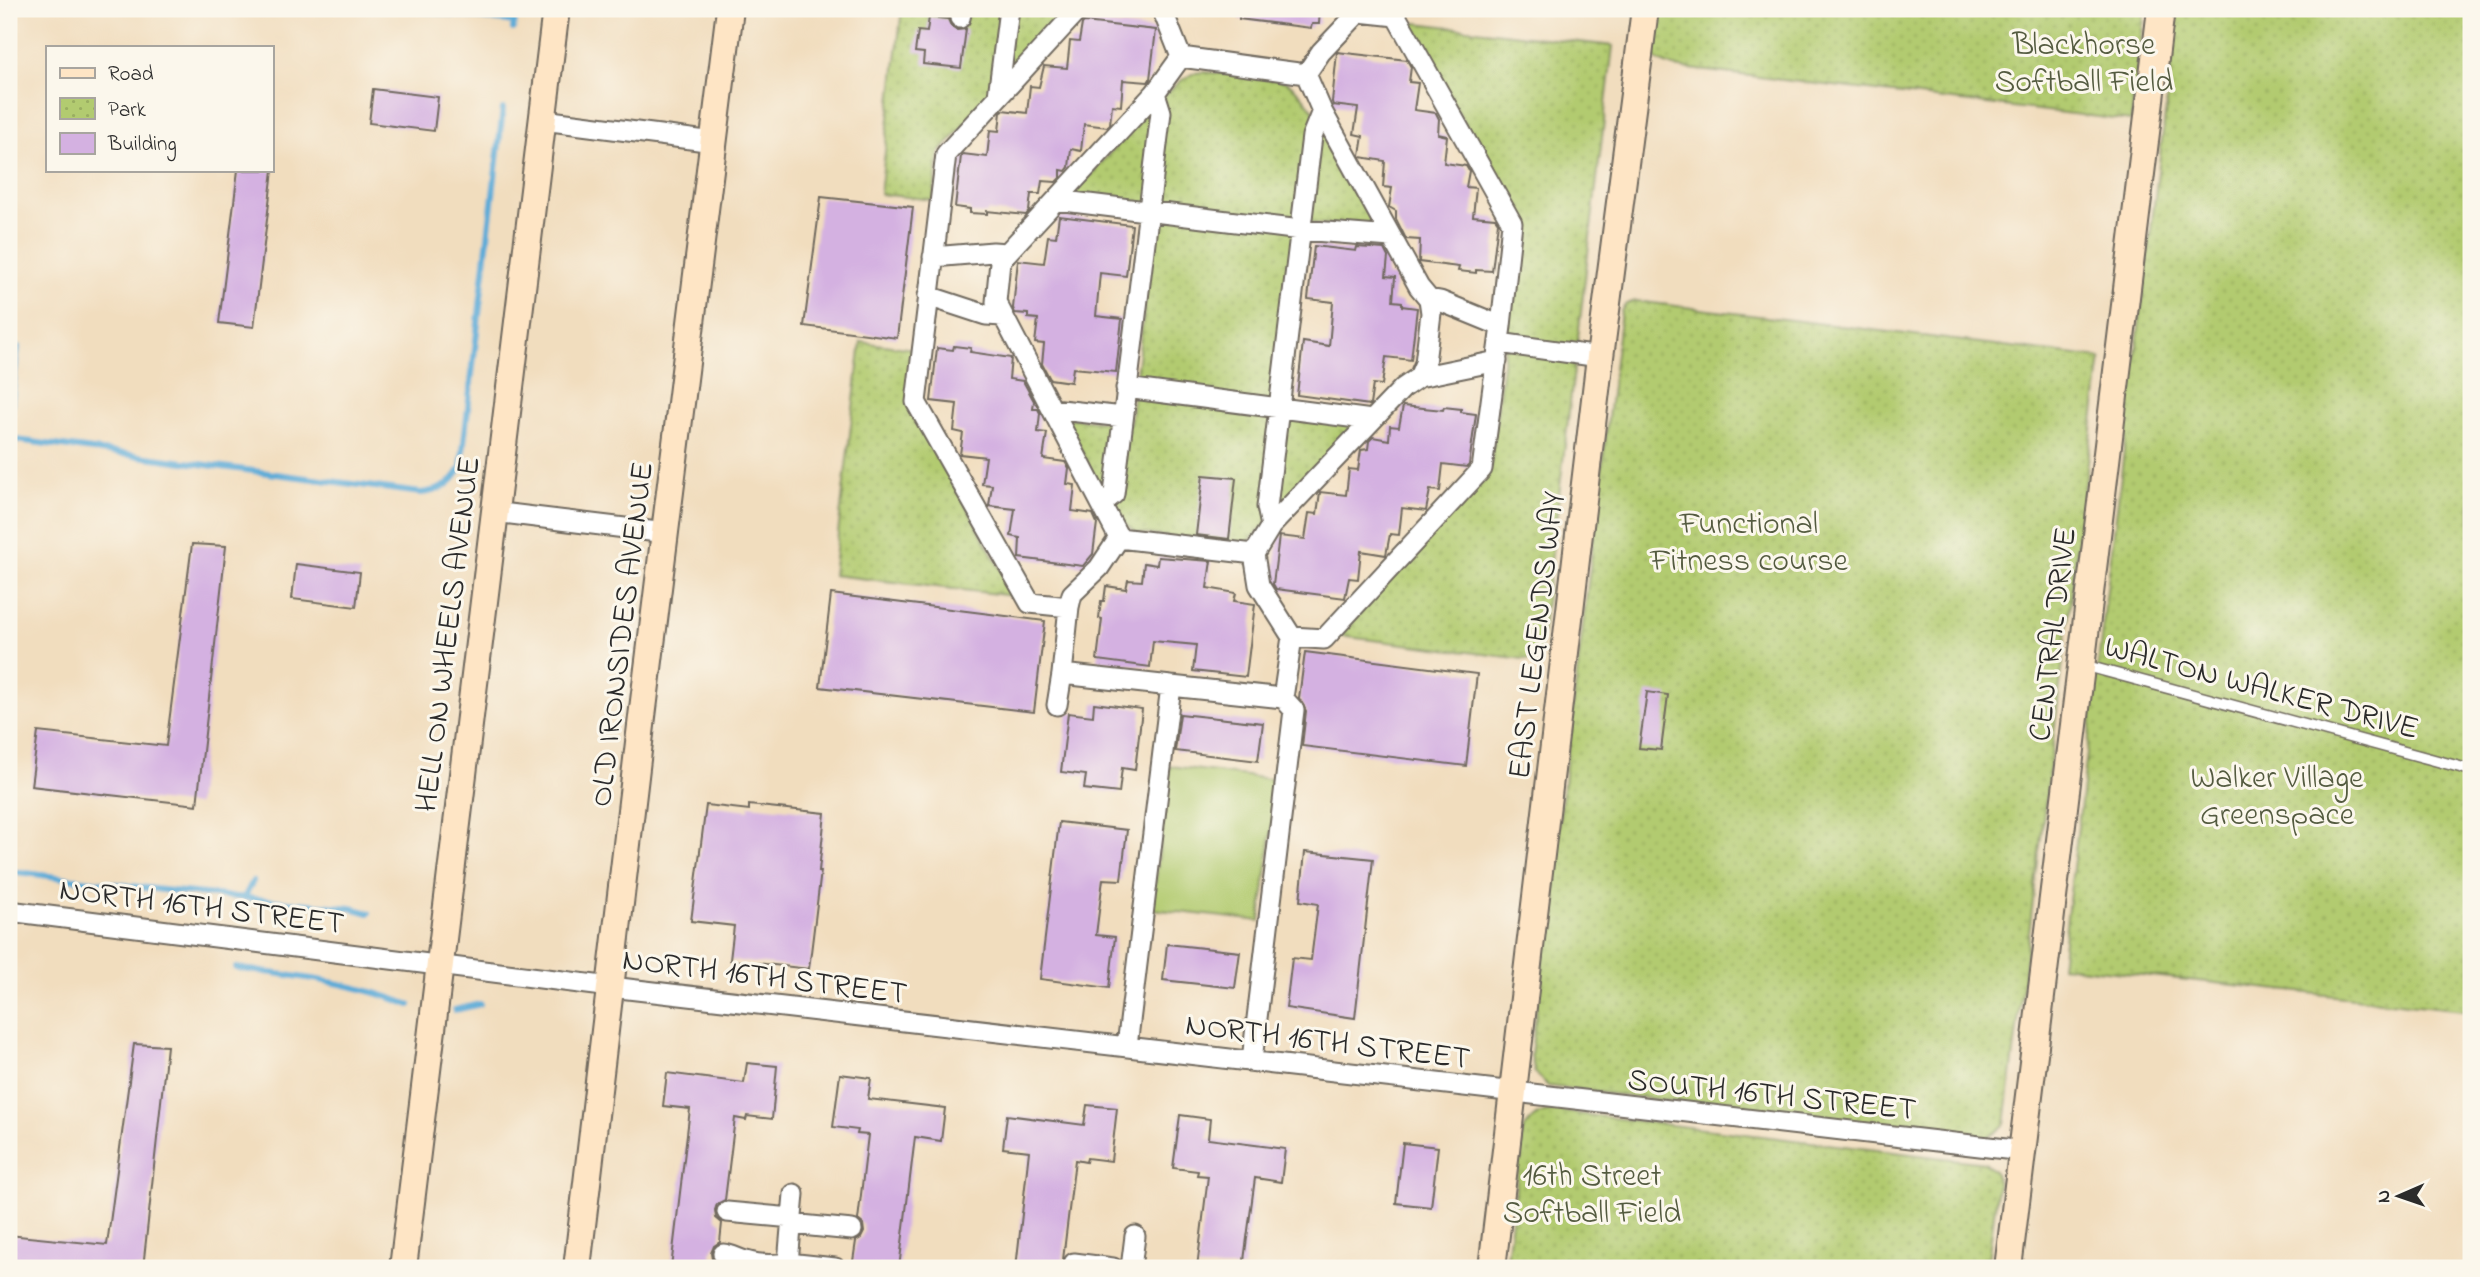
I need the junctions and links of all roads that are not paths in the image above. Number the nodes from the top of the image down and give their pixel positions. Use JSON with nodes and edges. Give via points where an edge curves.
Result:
{"nodes":[{"id":1,"x":556,"y":9,"type":"edge"},
{"id":2,"x":730,"y":9,"type":"edge"},
{"id":3,"x":1009,"y":9,"type":"edge"},
{"id":4,"x":1079,"y":9,"type":"edge"},
{"id":5,"x":1162,"y":9,"type":"edge"},
{"id":6,"x":1645,"y":9,"type":"edge"},
{"id":7,"x":2161,"y":9,"type":"edge"},
{"id":8,"x":1359,"y":10,"type":"edge"},
{"id":9,"x":1181,"y":57,"type":"junction"},
{"id":10,"x":1306,"y":74,"type":"junction"},
{"id":11,"x":1155,"y":93,"type":"junction"},
{"id":12,"x":998,"y":96,"type":"junction"},
{"id":13,"x":1322,"y":111,"type":"junction"},
{"id":14,"x":543,"y":120,"type":"junction"},
{"id":15,"x":714,"y":142,"type":"junction"},
{"id":16,"x":1056,"y":200,"type":"junction"},
{"id":17,"x":1148,"y":211,"type":"junction"},
{"id":18,"x":1301,"y":230,"type":"junction"},
{"id":19,"x":1391,"y":237,"type":"junction"},
{"id":20,"x":1007,"y":253,"type":"junction"},
{"id":21,"x":933,"y":257,"type":"junction"},
{"id":22,"x":928,"y":296,"type":"junction"},
{"id":23,"x":1429,"y":299,"type":"junction"},
{"id":24,"x":1003,"y":316,"type":"junction"},
{"id":25,"x":1499,"y":343,"type":"junction"},
{"id":26,"x":1600,"y":357,"type":"junction"},
{"id":27,"x":1419,"y":377,"type":"junction"},
{"id":28,"x":1126,"y":388,"type":"junction"},
{"id":29,"x":1279,"y":408,"type":"junction"},
{"id":30,"x":1052,"y":409,"type":"junction"},
{"id":31,"x":1123,"y":417,"type":"junction"},
{"id":32,"x":1371,"y":420,"type":"junction"},
{"id":33,"x":1102,"y":504,"type":"junction"},
{"id":34,"x":494,"y":512,"type":"junction"},
{"id":35,"x":1271,"y":526,"type":"junction"},
{"id":36,"x":666,"y":534,"type":"junction"},
{"id":37,"x":1119,"y":538,"type":"junction"},
{"id":38,"x":1254,"y":554,"type":"junction"},
{"id":39,"x":1069,"y":607,"type":"junction"},
{"id":40,"x":1292,"y":637,"type":"junction"},
{"id":41,"x":2080,"y":664,"type":"junction"},
{"id":42,"x":1062,"y":674,"type":"junction"},
{"id":43,"x":1171,"y":686,"type":"junction"},
{"id":44,"x":1283,"y":698,"type":"junction"},
{"id":45,"x":1057,"y":705,"type":"dead end"},
{"id":46,"x":2471,"y":770,"type":"edge"},
{"id":47,"x":9,"y":911,"type":"edge"},
{"id":48,"x":439,"y":965,"type":"junction"},
{"id":49,"x":611,"y":987,"type":"junction"},
{"id":50,"x":1126,"y":1046,"type":"junction"},
{"id":51,"x":1251,"y":1060,"type":"junction"},
{"id":52,"x":1515,"y":1094,"type":"junction"},
{"id":53,"x":2023,"y":1152,"type":"junction"},
{"id":54,"x":794,"y":1194,"type":"dead end"},
{"id":55,"x":727,"y":1212,"type":"dead end"},
{"id":56,"x":792,"y":1221,"type":"junction"},
{"id":57,"x":852,"y":1230,"type":"dead end"},
{"id":58,"x":1135,"y":1236,"type":"dead end"},
{"id":59,"x":723,"y":1254,"type":"dead end"},
{"id":60,"x":788,"y":1263,"type":"junction"},
{"id":61,"x":1074,"y":1263,"type":"dead end"},
{"id":62,"x":403,"y":1268,"type":"edge"},
{"id":63,"x":577,"y":1268,"type":"edge"},
{"id":64,"x":835,"y":1268,"type":"edge"},
{"id":65,"x":1113,"y":1268,"type":"edge"},
{"id":66,"x":1131,"y":1268,"type":"edge"},
{"id":67,"x":1492,"y":1268,"type":"edge"},
{"id":68,"x":2008,"y":1268,"type":"edge"}],
"edges":[{"from":1,"to":14,"type":"street","name":"HELL ON WHEELS AVENUE"},
{"from":2,"to":15,"type":"street","name":"OLD IRONSIDES AVENUE"},
{"from":3,"to":12,"type":"street"},
{"from":4,"to":12,"type":"street"},
{"from":5,"to":9,"type":"street"},
{"from":6,"to":26,"type":"street","name":"EAST LEGENDS WAY"},
{"from":7,"to":41,"type":"street","name":"CENTRAL DRIVE"},
{"from":8,"to":10,"type":"street"},
{"from":8,"to":25,"type":"street","via":[[1396,16],[1512,223]]},
{"from":9,"to":10,"type":"street"},
{"from":9,"to":11,"type":"street"},
{"from":10,"to":13,"type":"street"},
{"from":11,"to":16,"type":"street"},
{"from":11,"to":17,"type":"street","via":[[1161,112]]},
{"from":12,"to":21,"type":"street","via":[[946,154]]},
{"from":13,"to":18,"type":"street","via":[[1312,136]]},
{"from":13,"to":19,"type":"street"},
{"from":14,"to":15,"type":"street"},
{"from":14,"to":34,"type":"street","name":"HELL ON WHEELS AVENUE"},
{"from":15,"to":36,"type":"street","name":"OLD IRONSIDES AVENUE"},
{"from":16,"to":17,"type":"street"},
{"from":16,"to":20,"type":"street"},
{"from":17,"to":18,"type":"street"},
{"from":17,"to":28,"type":"street"},
{"from":18,"to":19,"type":"street"},
{"from":18,"to":29,"type":"street"},
{"from":19,"to":23,"type":"street"},
{"from":20,"to":21,"type":"street"},
{"from":20,"to":24,"type":"street","via":[[1000,262],[996,302]]},
{"from":21,"to":22,"type":"street"},
{"from":22,"to":24,"type":"street"},
{"from":22,"to":39,"type":"street","via":[[916,402],[1030,603]]},
{"from":23,"to":25,"type":"street"},
{"from":23,"to":27,"type":"street","via":[[1432,313]]},
{"from":24,"to":30,"type":"street"},
{"from":25,"to":26,"type":"street"},
{"from":25,"to":27,"type":"street"},
{"from":25,"to":40,"type":"street","via":[[1482,470],[1324,639]]},
{"from":26,"to":52,"type":"street","name":"EAST LEGENDS WAY"},
{"from":27,"to":32,"type":"street"},
{"from":28,"to":29,"type":"street"},
{"from":28,"to":31,"type":"street"},
{"from":29,"to":32,"type":"street"},
{"from":29,"to":35,"type":"street","via":[[1267,507]]},
{"from":30,"to":31,"type":"street"},
{"from":30,"to":33,"type":"street"},
{"from":31,"to":33,"type":"street","via":[[1114,494]]},
{"from":32,"to":35,"type":"street"},
{"from":33,"to":37,"type":"street"},
{"from":34,"to":36,"type":"street"},
{"from":34,"to":48,"type":"street","name":"HELL ON WHEELS AVENUE"},
{"from":35,"to":38,"type":"street"},
{"from":36,"to":49,"type":"street","name":"OLD IRONSIDES AVENUE"},
{"from":37,"to":38,"type":"street"},
{"from":37,"to":39,"type":"street","via":[[1099,568],[1072,594]]},
{"from":38,"to":40,"type":"street","via":[[1259,585]]},
{"from":39,"to":42,"type":"street"},
{"from":40,"to":44,"type":"street"},
{"from":41,"to":46,"type":"lane","name":"WALTON WALKER DRIVE"},
{"from":41,"to":53,"type":"street","name":"CENTRAL DRIVE"},
{"from":42,"to":43,"type":"street"},
{"from":42,"to":45,"type":"street"},
{"from":43,"to":44,"type":"street"},
{"from":43,"to":50,"type":"street"},
{"from":44,"to":51,"type":"street","via":[[1294,710],[1289,777]]},
{"from":47,"to":48,"type":"street","name":"NORTH 16TH STREET"},
{"from":48,"to":49,"type":"street","name":"NORTH 16TH STREET"},
{"from":48,"to":62,"type":"street","name":"HELL ON WHEELS AVENUE"},
{"from":49,"to":50,"type":"street","name":"NORTH 16TH STREET"},
{"from":49,"to":63,"type":"street","name":"OLD IRONSIDES AVENUE"},
{"from":50,"to":51,"type":"street","name":"NORTH 16TH STREET"},
{"from":51,"to":52,"type":"street","name":"NORTH 16TH STREET"},
{"from":52,"to":53,"type":"street","name":"SOUTH 16TH STREET"},
{"from":52,"to":67,"type":"street","name":"EAST LEGENDS WAY"},
{"from":53,"to":68,"type":"street","name":"CENTRAL DRIVE"},
{"from":54,"to":56,"type":"street"},
{"from":55,"to":56,"type":"street"},
{"from":56,"to":57,"type":"street"},
{"from":56,"to":60,"type":"street"},
{"from":58,"to":66,"type":"street"},
{"from":59,"to":60,"type":"street","via":[[745,1261]]},
{"from":60,"to":64,"type":"street"},
{"from":61,"to":65,"type":"street"}]}
